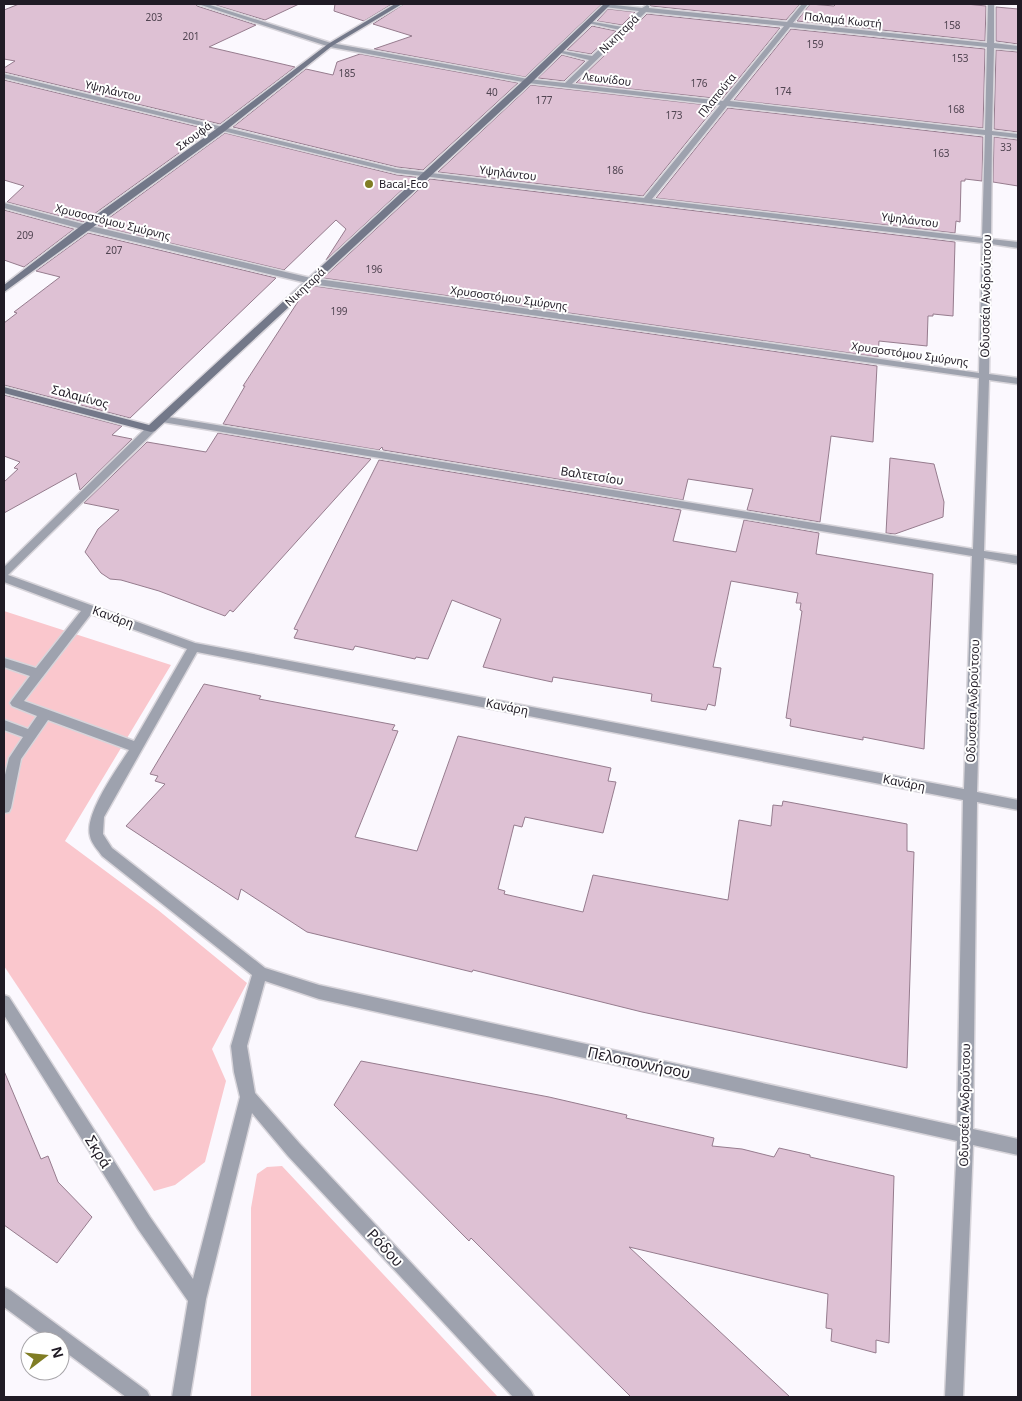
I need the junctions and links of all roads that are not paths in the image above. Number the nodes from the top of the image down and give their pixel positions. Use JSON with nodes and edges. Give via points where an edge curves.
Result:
{"nodes":[{"id":1,"x":201,"y":4,"type":"edge"},
{"id":2,"x":399,"y":4,"type":"edge"},
{"id":3,"x":650,"y":4,"type":"edge"},
{"id":4,"x":805,"y":4,"type":"edge"},
{"id":5,"x":991,"y":4,"type":"edge"},
{"id":6,"x":607,"y":5,"type":"edge"},
{"id":7,"x":644,"y":10,"type":"junction"},
{"id":8,"x":590,"y":22,"type":"junction"},
{"id":9,"x":788,"y":25,"type":"junction"},
{"id":10,"x":625,"y":28,"type":"junction"},
{"id":11,"x":330,"y":45,"type":"junction"},
{"id":12,"x":990,"y":45,"type":"junction"},
{"id":13,"x":1018,"y":48,"type":"edge"},
{"id":14,"x":559,"y":51,"type":"junction"},
{"id":15,"x":594,"y":59,"type":"junction"},
{"id":16,"x":4,"y":76,"type":"edge"},
{"id":17,"x":528,"y":81,"type":"junction"},
{"id":18,"x":567,"y":85,"type":"junction"},
{"id":19,"x":724,"y":104,"type":"junction"},
{"id":20,"x":222,"y":129,"type":"junction"},
{"id":21,"x":989,"y":133,"type":"junction"},
{"id":22,"x":1018,"y":136,"type":"edge"},
{"id":23,"x":426,"y":174,"type":"junction"},
{"id":24,"x":646,"y":201,"type":"junction"},
{"id":25,"x":4,"y":205,"type":"edge"},
{"id":26,"x":85,"y":228,"type":"junction"},
{"id":27,"x":988,"y":241,"type":"junction"},
{"id":28,"x":1018,"y":245,"type":"edge"},
{"id":29,"x":311,"y":281,"type":"junction"},
{"id":30,"x":4,"y":288,"type":"edge"},
{"id":31,"x":984,"y":376,"type":"junction"},
{"id":32,"x":1018,"y":381,"type":"edge"},
{"id":33,"x":4,"y":390,"type":"edge"},
{"id":34,"x":162,"y":419,"type":"junction"},
{"id":35,"x":151,"y":429,"type":"junction"},
{"id":36,"x":978,"y":553,"type":"junction"},
{"id":37,"x":1018,"y":560,"type":"edge"},
{"id":38,"x":4,"y":573,"type":"edge"},
{"id":39,"x":4,"y":578,"type":"edge"},
{"id":40,"x":89,"y":609,"type":"junction"},
{"id":41,"x":194,"y":647,"type":"junction"},
{"id":42,"x":4,"y":662,"type":"edge"},
{"id":43,"x":39,"y":674,"type":"junction"},
{"id":44,"x":45,"y":715,"type":"junction"},
{"id":45,"x":4,"y":725,"type":"edge"},
{"id":46,"x":31,"y":735,"type":"junction"},
{"id":47,"x":137,"y":748,"type":"junction"},
{"id":48,"x":970,"y":796,"type":"junction"},
{"id":49,"x":1018,"y":805,"type":"edge"},
{"id":50,"x":4,"y":808,"type":"edge"},
{"id":51,"x":260,"y":973,"type":"junction"},
{"id":52,"x":4,"y":1002,"type":"edge"},
{"id":53,"x":248,"y":1097,"type":"junction"},
{"id":54,"x":965,"y":1135,"type":"junction"},
{"id":55,"x":1018,"y":1148,"type":"edge"},
{"id":56,"x":4,"y":1296,"type":"edge"},
{"id":57,"x":197,"y":1298,"type":"junction"},
{"id":58,"x":141,"y":1397,"type":"edge"},
{"id":59,"x":181,"y":1397,"type":"edge"},
{"id":60,"x":525,"y":1397,"type":"edge"},
{"id":61,"x":954,"y":1397,"type":"edge"}],
"edges":[{"from":1,"to":11,"type":"street","name":"Λεωνίδου"},
{"from":2,"to":11,"type":"street","name":"Σκουφά"},
{"from":3,"to":7,"type":"street","name":"Νικηταρά"},
{"from":4,"to":9,"type":"street","name":"Πλαπούτα"},
{"from":5,"to":12,"type":"street","name":"Οδυσσέα Ανδρούτσου"},
{"from":6,"to":7,"type":"street","name":"Παλαμά Κωστή"},
{"from":6,"to":8,"type":"street","name":"Νικηταρά"},
{"from":7,"to":9,"type":"street","name":"Παλαμά Κωστή"},
{"from":7,"to":10,"type":"street","name":"Νικηταρά"},
{"from":8,"to":10,"type":"street"},
{"from":8,"to":14,"type":"street","name":"Νικηταρά"},
{"from":9,"to":12,"type":"street","name":"Παλαμά Κωστή"},
{"from":9,"to":19,"type":"street","name":"Πλαπούτα"},
{"from":10,"to":15,"type":"street","name":"Νικηταρά"},
{"from":11,"to":17,"type":"street","name":"Λεωνίδου"},
{"from":11,"to":20,"type":"street","name":"Σκουφά"},
{"from":12,"to":13,"type":"street","name":"Παλαμά Κωστή"},
{"from":12,"to":21,"type":"street","name":"Οδυσσέα Ανδρούτσου"},
{"from":14,"to":15,"type":"street"},
{"from":14,"to":17,"type":"street","name":"Νικηταρά"},
{"from":15,"to":18,"type":"street","name":"Νικηταρά"},
{"from":16,"to":20,"type":"street","name":"Υψηλάντου"},
{"from":17,"to":18,"type":"street","name":"Λεωνίδου"},
{"from":17,"to":23,"type":"street","name":"Νικηταρά"},
{"from":18,"to":19,"type":"street","name":"Λεωνίδου"},
{"from":19,"to":21,"type":"street","name":"Λεωνίδου"},
{"from":19,"to":24,"type":"street","name":"Πλαπούτα"},
{"from":20,"to":23,"type":"street","name":"Υψηλάντου","via":[[397,171]]},
{"from":20,"to":26,"type":"street","name":"Σκουφά"},
{"from":21,"to":22,"type":"street","name":"Λεωνίδου"},
{"from":21,"to":27,"type":"street","name":"Οδυσσέα Ανδρούτσου"},
{"from":23,"to":24,"type":"street","name":"Υψηλάντου"},
{"from":23,"to":29,"type":"street","name":"Νικηταρά"},
{"from":24,"to":27,"type":"street","name":"Υψηλάντου"},
{"from":25,"to":26,"type":"street","name":"Χρυσοστόμου Σμύρνης"},
{"from":26,"to":29,"type":"street","name":"Χρυσοστόμου Σμύρνης"},
{"from":26,"to":30,"type":"street","name":"Σκουφά"},
{"from":27,"to":28,"type":"street","name":"Υψηλάντου"},
{"from":27,"to":31,"type":"street","name":"Οδυσσέα Ανδρούτσου"},
{"from":29,"to":31,"type":"street","name":"Χρυσοστόμου Σμύρνης"},
{"from":29,"to":34,"type":"street","name":"Νικηταρά"},
{"from":31,"to":32,"type":"street","name":"Χρυσοστόμου Σμύρνης"},
{"from":31,"to":36,"type":"street","name":"Οδυσσέα Ανδρούτσου"},
{"from":33,"to":35,"type":"street","name":"Σαλαμίνος"},
{"from":34,"to":35,"type":"street","name":"Νικηταρά"},
{"from":34,"to":36,"type":"street","name":"Βαλτετσίου"},
{"from":35,"to":38,"type":"street","name":"Νικηταρά"},
{"from":36,"to":37,"type":"street","name":"Βαλτετσίου"},
{"from":36,"to":48,"type":"street","name":"Οδυσσέα Ανδρούτσου"},
{"from":39,"to":40,"type":"street","name":"Κανάρη"},
{"from":40,"to":41,"type":"street","name":"Κανάρη"},
{"from":40,"to":43,"type":"street"},
{"from":41,"to":47,"type":"street"},
{"from":41,"to":48,"type":"street","name":"Κανάρη"},
{"from":42,"to":43,"type":"street"},
{"from":43,"to":44,"type":"street","via":[[16,704]]},
{"from":44,"to":46,"type":"street"},
{"from":44,"to":47,"type":"street"},
{"from":45,"to":46,"type":"street"},
{"from":46,"to":50,"type":"street","via":[[15,758]]},
{"from":47,"to":51,"type":"street","via":[[97,817],[96,835],[107,852]]},
{"from":48,"to":49,"type":"street","name":"Κανάρη"},
{"from":48,"to":54,"type":"street","name":"Οδυσσέα Ανδρούτσου"},
{"from":51,"to":53,"type":"street","via":[[240,1046]]},
{"from":51,"to":54,"type":"street","name":"Πελοποννήσου","via":[[319,992]]},
{"from":52,"to":57,"type":"street","name":"Σκρά","via":[[144,1223]]},
{"from":53,"to":57,"type":"street"},
{"from":53,"to":60,"type":"street","name":"Ρόδου"},
{"from":54,"to":55,"type":"street","name":"Πελοποννήσου"},
{"from":54,"to":61,"type":"street","name":"Οδυσσέα Ανδρούτσου"},
{"from":56,"to":58,"type":"street"},
{"from":57,"to":59,"type":"street"}]}
